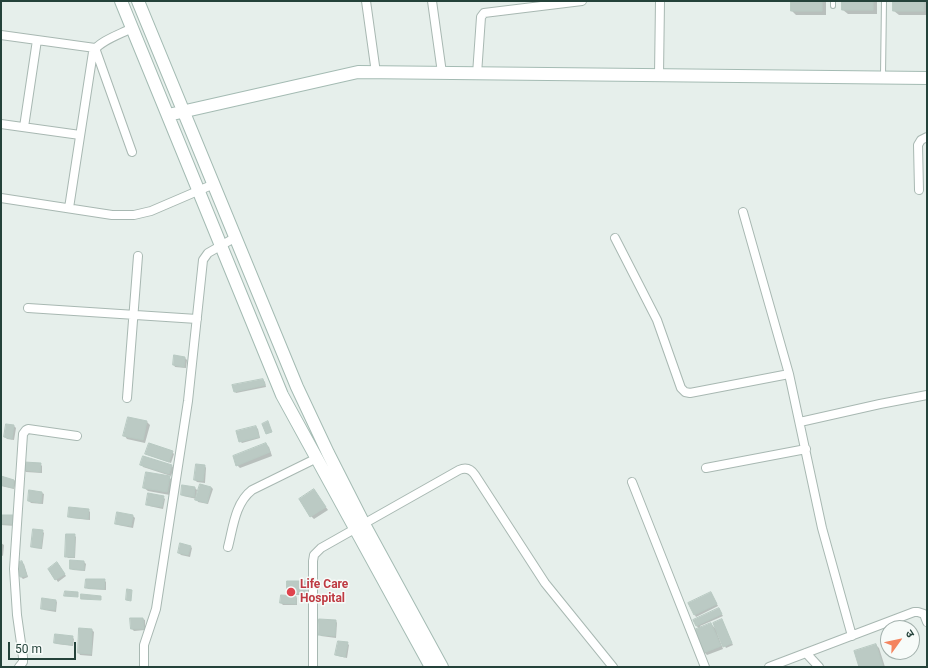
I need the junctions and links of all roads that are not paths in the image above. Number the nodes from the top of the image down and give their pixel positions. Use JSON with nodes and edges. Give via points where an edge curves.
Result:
{"nodes":[{"id":1,"x":121,"y":1,"type":"edge"},
{"id":2,"x":138,"y":1,"type":"edge"},
{"id":3,"x":366,"y":1,"type":"edge"},
{"id":4,"x":432,"y":1,"type":"edge"},
{"id":5,"x":582,"y":1,"type":"edge"},
{"id":6,"x":660,"y":1,"type":"edge"},
{"id":7,"x":833,"y":1,"type":"edge"},
{"id":8,"x":884,"y":1,"type":"edge"},
{"id":9,"x":833,"y":6,"type":"dead end"},
{"id":10,"x":132,"y":28,"type":"junction"},
{"id":11,"x":1,"y":35,"type":"edge"},
{"id":12,"x":37,"y":40,"type":"junction"},
{"id":13,"x":95,"y":48,"type":"junction"},
{"id":14,"x":376,"y":72,"type":"junction"},
{"id":15,"x":442,"y":73,"type":"junction"},
{"id":16,"x":477,"y":74,"type":"junction"},
{"id":17,"x":659,"y":75,"type":"junction"},
{"id":18,"x":883,"y":78,"type":"junction"},
{"id":19,"x":927,"y":78,"type":"edge"},
{"id":20,"x":184,"y":110,"type":"junction"},
{"id":21,"x":168,"y":115,"type":"junction"},
{"id":22,"x":1,"y":124,"type":"edge"},
{"id":23,"x":24,"y":127,"type":"junction"},
{"id":24,"x":80,"y":135,"type":"junction"},
{"id":25,"x":927,"y":137,"type":"edge"},
{"id":26,"x":132,"y":152,"type":"dead end"},
{"id":27,"x":214,"y":184,"type":"junction"},
{"id":28,"x":919,"y":190,"type":"dead end"},
{"id":29,"x":198,"y":191,"type":"junction"},
{"id":30,"x":1,"y":198,"type":"edge"},
{"id":31,"x":69,"y":208,"type":"junction"},
{"id":32,"x":743,"y":212,"type":"dead end"},
{"id":33,"x":236,"y":237,"type":"junction"},
{"id":34,"x":615,"y":238,"type":"dead end"},
{"id":35,"x":221,"y":245,"type":"junction"},
{"id":36,"x":138,"y":256,"type":"dead end"},
{"id":37,"x":28,"y":308,"type":"dead end"},
{"id":38,"x":134,"y":315,"type":"junction"},
{"id":39,"x":197,"y":319,"type":"junction"},
{"id":40,"x":789,"y":374,"type":"junction"},
{"id":41,"x":927,"y":395,"type":"edge"},
{"id":42,"x":126,"y":398,"type":"dead end"},
{"id":43,"x":800,"y":422,"type":"junction"},
{"id":44,"x":77,"y":436,"type":"dead end"},
{"id":45,"x":806,"y":449,"type":"junction"},
{"id":46,"x":317,"y":458,"type":"junction"},
{"id":47,"x":706,"y":468,"type":"dead end"},
{"id":48,"x":632,"y":482,"type":"dead end"},
{"id":49,"x":360,"y":527,"type":"junction"},
{"id":50,"x":228,"y":547,"type":"dead end"},
{"id":51,"x":927,"y":622,"type":"edge"},
{"id":52,"x":852,"y":636,"type":"junction"},
{"id":53,"x":806,"y":653,"type":"junction"},
{"id":54,"x":19,"y":667,"type":"edge"},
{"id":55,"x":144,"y":667,"type":"edge"},
{"id":56,"x":313,"y":667,"type":"edge"},
{"id":57,"x":431,"y":667,"type":"edge"},
{"id":58,"x":442,"y":667,"type":"edge"},
{"id":59,"x":613,"y":667,"type":"edge"},
{"id":60,"x":705,"y":667,"type":"edge"},
{"id":61,"x":769,"y":667,"type":"edge"},
{"id":62,"x":819,"y":667,"type":"edge"}],
"edges":[{"from":1,"to":10,"type":"street"},
{"from":2,"to":20,"type":"street"},
{"from":3,"to":14,"type":"street"},
{"from":4,"to":15,"type":"street"},
{"from":5,"to":16,"type":"street","via":[[484,13],[481,17]]},
{"from":6,"to":17,"type":"street"},
{"from":7,"to":9,"type":"lane"},
{"from":8,"to":18,"type":"lane"},
{"from":10,"to":13,"type":"street"},
{"from":10,"to":21,"type":"street"},
{"from":11,"to":12,"type":"street"},
{"from":12,"to":13,"type":"street"},
{"from":12,"to":23,"type":"street"},
{"from":13,"to":24,"type":"street","via":[[91,56]]},
{"from":13,"to":26,"type":"street"},
{"from":14,"to":15,"type":"street"},
{"from":14,"to":20,"type":"street","via":[[358,72]]},
{"from":15,"to":16,"type":"street"},
{"from":16,"to":17,"type":"street"},
{"from":17,"to":18,"type":"street"},
{"from":18,"to":19,"type":"street"},
{"from":20,"to":21,"type":"street"},
{"from":20,"to":27,"type":"street"},
{"from":21,"to":29,"type":"street"},
{"from":22,"to":23,"type":"street"},
{"from":23,"to":24,"type":"street"},
{"from":24,"to":31,"type":"street"},
{"from":25,"to":28,"type":"street","via":[[918,145]]},
{"from":27,"to":29,"type":"street"},
{"from":27,"to":33,"type":"street"},
{"from":29,"to":31,"type":"street","via":[[151,211],[134,215],[112,215]]},
{"from":29,"to":35,"type":"street"},
{"from":30,"to":31,"type":"street"},
{"from":32,"to":40,"type":"street"},
{"from":33,"to":35,"type":"street"},
{"from":33,"to":49,"type":"street"},
{"from":34,"to":40,"type":"street","via":[[657,320],[681,388],[685,392]]},
{"from":35,"to":39,"type":"street","via":[[208,253],[203,260]]},
{"from":35,"to":46,"type":"street","via":[[282,395]]},
{"from":36,"to":38,"type":"street"},
{"from":37,"to":38,"type":"street"},
{"from":38,"to":39,"type":"street"},
{"from":38,"to":42,"type":"street"},
{"from":39,"to":55,"type":"street","via":[[174,494],[156,609],[144,645]]},
{"from":40,"to":43,"type":"street"},
{"from":41,"to":43,"type":"street"},
{"from":43,"to":45,"type":"street"},
{"from":44,"to":54,"type":"street","via":[[28,429],[23,434],[14,569],[23,657]]},
{"from":45,"to":47,"type":"street"},
{"from":45,"to":52,"type":"street","via":[[825,540]]},
{"from":46,"to":49,"type":"street"},
{"from":46,"to":50,"type":"street","via":[[252,490],[245,496]]},
{"from":48,"to":60,"type":"street"},
{"from":49,"to":56,"type":"street","via":[[321,548],[314,555]]},
{"from":49,"to":57,"type":"street"},
{"from":49,"to":58,"type":"street"},
{"from":49,"to":59,"type":"street","via":[[459,470],[468,469],[475,475],[545,582]]},
{"from":51,"to":52,"type":"street","via":[[924,614],[918,612]]},
{"from":52,"to":53,"type":"street"},
{"from":53,"to":61,"type":"street"},
{"from":53,"to":62,"type":"street"}]}
